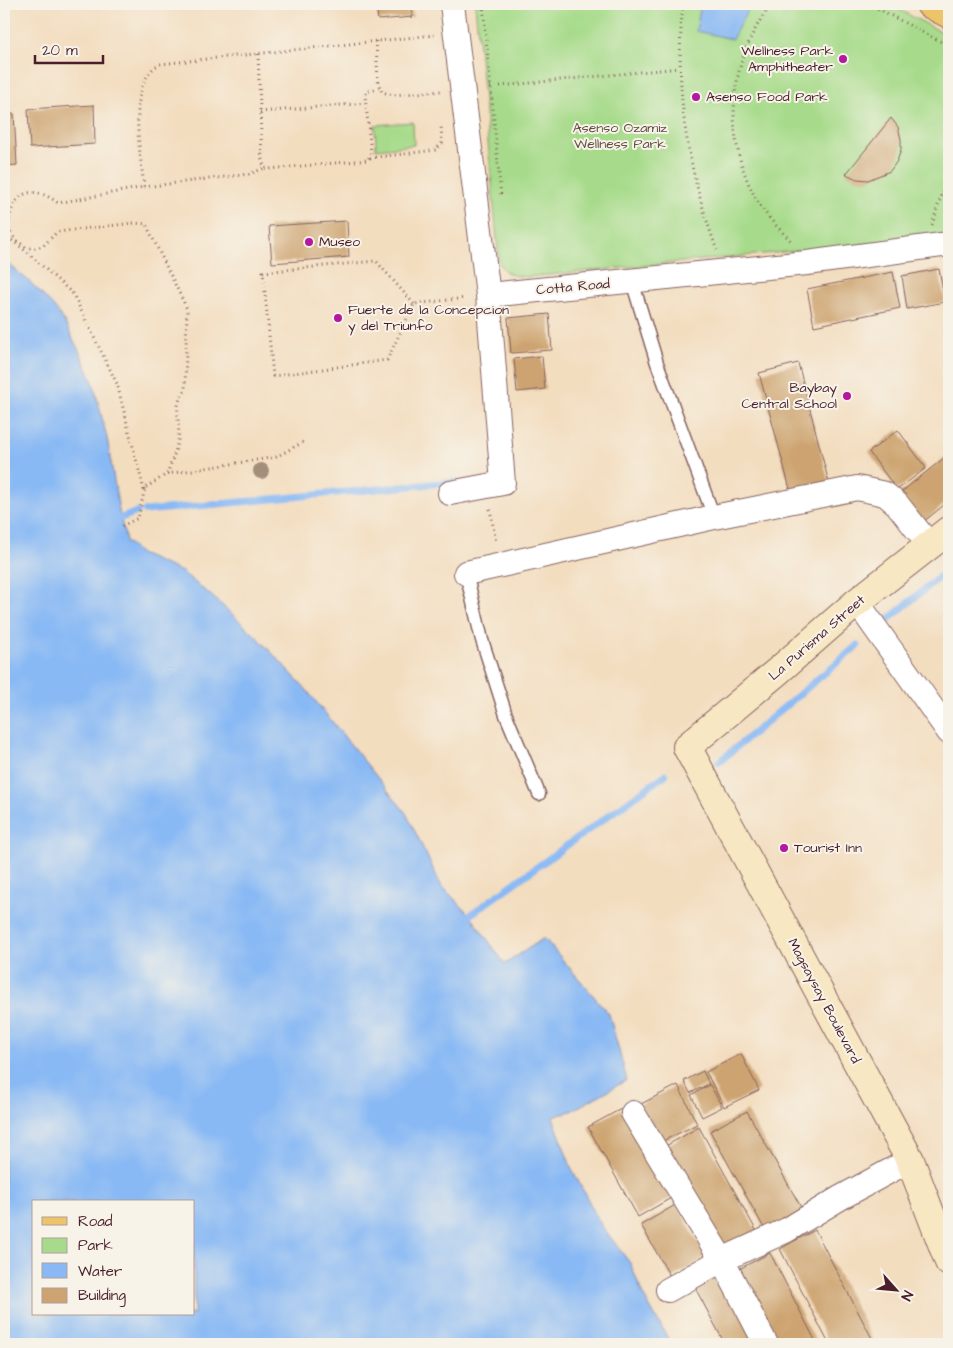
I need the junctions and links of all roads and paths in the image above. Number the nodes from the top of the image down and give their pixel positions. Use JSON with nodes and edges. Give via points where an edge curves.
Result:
{"nodes":[{"id":1,"x":452,"y":4,"type":"edge"},
{"id":2,"x":483,"y":4,"type":"edge"},
{"id":3,"x":683,"y":4,"type":"edge"},
{"id":4,"x":772,"y":4,"type":"edge"},
{"id":5,"x":869,"y":4,"type":"edge"},
{"id":6,"x":930,"y":4,"type":"edge"},
{"id":7,"x":949,"y":14,"type":"edge"},
{"id":8,"x":455,"y":33,"type":"junction"},
{"id":9,"x":376,"y":41,"type":"junction"},
{"id":10,"x":949,"y":46,"type":"edge"},
{"id":11,"x":258,"y":54,"type":"junction"},
{"id":12,"x":680,"y":68,"type":"junction"},
{"id":13,"x":491,"y":87,"type":"junction"},
{"id":14,"x":380,"y":89,"type":"junction"},
{"id":15,"x":450,"y":90,"type":"junction"},
{"id":16,"x":440,"y":100,"type":"dead end"},
{"id":17,"x":365,"y":103,"type":"junction"},
{"id":18,"x":260,"y":112,"type":"junction"},
{"id":19,"x":441,"y":119,"type":"dead end"},
{"id":20,"x":370,"y":158,"type":"junction"},
{"id":21,"x":265,"y":168,"type":"junction"},
{"id":22,"x":949,"y":170,"type":"edge"},
{"id":23,"x":144,"y":187,"type":"junction"},
{"id":24,"x":502,"y":201,"type":"dead end"},
{"id":25,"x":930,"y":230,"type":"dead end"},
{"id":26,"x":4,"y":234,"type":"edge"},
{"id":27,"x":784,"y":244,"type":"dead end"},
{"id":28,"x":949,"y":244,"type":"edge"},
{"id":29,"x":727,"y":250,"type":"dead end"},
{"id":30,"x":718,"y":251,"type":"junction"},
{"id":31,"x":708,"y":252,"type":"dead end"},
{"id":32,"x":632,"y":281,"type":"junction"},
{"id":33,"x":488,"y":295,"type":"junction"},
{"id":34,"x":414,"y":304,"type":"junction"},
{"id":35,"x":305,"y":441,"type":"dead end"},
{"id":36,"x":167,"y":474,"type":"junction"},
{"id":37,"x":486,"y":486,"type":"junction"},
{"id":38,"x":144,"y":491,"type":"junction"},
{"id":39,"x":450,"y":493,"type":"dead end"},
{"id":40,"x":714,"y":516,"type":"junction"},
{"id":41,"x":122,"y":526,"type":"dead end"},
{"id":42,"x":940,"y":538,"type":"edge"},
{"id":43,"x":500,"y":565,"type":"junction"},
{"id":44,"x":466,"y":573,"type":"joint"},
{"id":45,"x":857,"y":602,"type":"junction"},
{"id":46,"x":949,"y":732,"type":"edge"},
{"id":47,"x":687,"y":747,"type":"joint"},
{"id":48,"x":539,"y":794,"type":"dead end"},
{"id":49,"x":633,"y":1113,"type":"dead end"},
{"id":50,"x":910,"y":1160,"type":"junction"},
{"id":51,"x":722,"y":1260,"type":"junction"},
{"id":52,"x":949,"y":1262,"type":"edge"},
{"id":53,"x":668,"y":1290,"type":"dead end"},
{"id":54,"x":766,"y":1344,"type":"edge"}],
"edges":[{"from":1,"to":8,"type":"street"},
{"from":2,"to":13,"type":"path"},
{"from":3,"to":12,"type":"path"},
{"from":4,"to":27,"type":"path","via":[[762,16],[745,50],[733,104],[735,136],[742,166],[754,195],[793,243]]},
{"from":5,"to":10,"type":"path"},
{"from":6,"to":7,"type":"main road"},
{"from":8,"to":9,"type":"path"},
{"from":8,"to":15,"type":"street"},
{"from":9,"to":11,"type":"path"},
{"from":9,"to":14,"type":"path"},
{"from":11,"to":18,"type":"path"},
{"from":11,"to":23,"type":"path","via":[[160,64],[148,72],[139,97]]},
{"from":12,"to":13,"type":"path"},
{"from":12,"to":30,"type":"path","via":[[681,106],[688,152],[704,216]]},
{"from":13,"to":24,"type":"path"},
{"from":14,"to":15,"type":"path","via":[[393,95]]},
{"from":14,"to":17,"type":"path","via":[[368,91]]},
{"from":15,"to":16,"type":"path"},
{"from":15,"to":33,"type":"street"},
{"from":17,"to":18,"type":"path"},
{"from":17,"to":20,"type":"path"},
{"from":18,"to":21,"type":"path"},
{"from":19,"to":20,"type":"path","via":[[442,137],[436,150]]},
{"from":20,"to":21,"type":"path","via":[[274,170]]},
{"from":21,"to":23,"type":"path","via":[[249,174]]},
{"from":22,"to":25,"type":"path"},
{"from":23,"to":36,"type":"path","via":[[58,203],[36,192],[23,194],[10,208],[9,232],[27,248],[35,248],[43,246],[57,232],[146,224],[188,309],[185,391],[180,396],[176,417],[178,438]]},
{"from":26,"to":38,"type":"path","via":[[74,294],[117,384]]},
{"from":28,"to":32,"type":"street","name":"Cotta Road"},
{"from":29,"to":30,"type":"path"},
{"from":30,"to":31,"type":"path"},
{"from":32,"to":33,"type":"street","name":"Cotta Road"},
{"from":32,"to":40,"type":"lane","via":[[660,372]]},
{"from":33,"to":34,"type":"path"},
{"from":33,"to":37,"type":"street","via":[[503,483]]},
{"from":34,"to":34,"type":"path","via":[[376,261],[263,272],[273,376],[387,360]]},
{"from":35,"to":36,"type":"path","via":[[276,457]]},
{"from":36,"to":38,"type":"path"},
{"from":37,"to":39,"type":"street"},
{"from":37,"to":43,"type":"path"},
{"from":38,"to":41,"type":"path","via":[[138,518]]},
{"from":40,"to":42,"type":"street","via":[[857,488],[885,494]]},
{"from":40,"to":43,"type":"street"},
{"from":42,"to":45,"type":"street","name":"La Purisma Street"},
{"from":43,"to":44,"type":"street"},
{"from":44,"to":48,"type":"lane","via":[[482,640],[506,715]]},
{"from":45,"to":46,"type":"street"},
{"from":45,"to":47,"type":"street","name":"La Purisma Street"},
{"from":47,"to":50,"type":"street","name":"Magsaysay Boulevard"},
{"from":49,"to":51,"type":"street"},
{"from":50,"to":51,"type":"street","via":[[787,1230]]},
{"from":50,"to":52,"type":"street","name":"Magsaysay Boulevard"},
{"from":51,"to":53,"type":"street"},
{"from":51,"to":54,"type":"street"}]}
